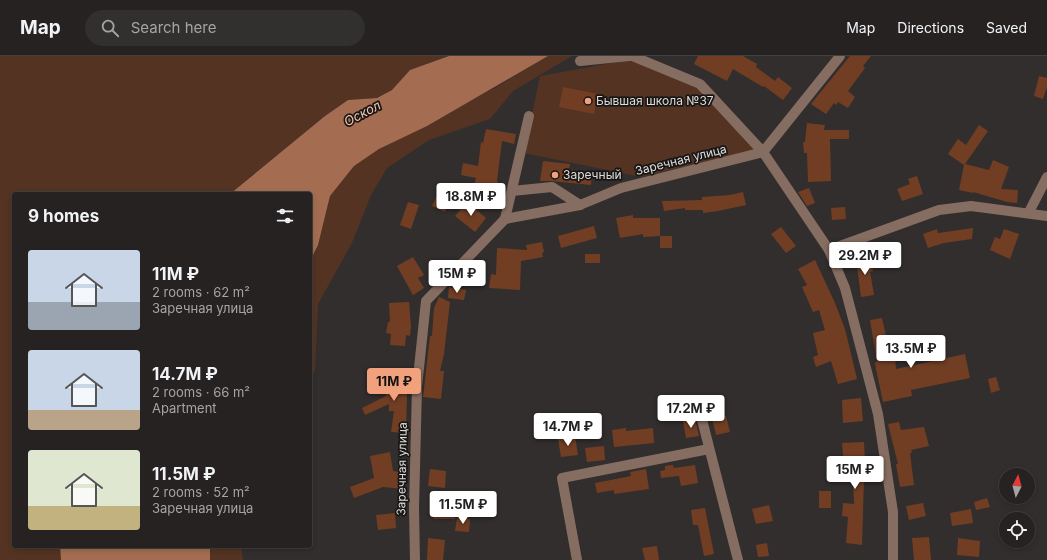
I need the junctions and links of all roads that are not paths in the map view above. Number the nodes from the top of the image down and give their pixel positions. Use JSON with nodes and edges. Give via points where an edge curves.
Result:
{"nodes":[{"id":1,"x":629,"y":56,"type":"edge"},
{"id":2,"x":632,"y":56,"type":"edge"},
{"id":3,"x":840,"y":56,"type":"edge"},
{"id":4,"x":580,"y":61,"type":"dead end"},
{"id":5,"x":529,"y":116,"type":"dead end"},
{"id":6,"x":763,"y":152,"type":"junction"},
{"id":7,"x":1047,"y":177,"type":"edge"},
{"id":8,"x":512,"y":191,"type":"junction"},
{"id":9,"x":580,"y":205,"type":"junction"},
{"id":10,"x":1029,"y":212,"type":"junction"},
{"id":11,"x":1047,"y":216,"type":"edge"},
{"id":12,"x":505,"y":219,"type":"junction"},
{"id":13,"x":829,"y":250,"type":"junction"},
{"id":14,"x":700,"y":412,"type":"dead end"},
{"id":15,"x":709,"y":449,"type":"junction"},
{"id":16,"x":415,"y":560,"type":"edge"},
{"id":17,"x":577,"y":560,"type":"edge"},
{"id":18,"x":738,"y":560,"type":"edge"},
{"id":19,"x":893,"y":560,"type":"edge"}],
"edges":[{"from":1,"to":4,"type":"street"},
{"from":2,"to":6,"type":"street","via":[[700,84]]},
{"from":3,"to":6,"type":"street"},
{"from":5,"to":8,"type":"street"},
{"from":6,"to":9,"type":"street","name":"Заречная улица","via":[[621,188]]},
{"from":6,"to":13,"type":"street"},
{"from":7,"to":10,"type":"street"},
{"from":8,"to":9,"type":"street","via":[[552,187]]},
{"from":8,"to":12,"type":"street"},
{"from":9,"to":12,"type":"street","name":"Заречная улица"},
{"from":10,"to":11,"type":"street"},
{"from":10,"to":13,"type":"street","via":[[971,206],[939,210]]},
{"from":12,"to":16,"type":"street","name":"Заречная улица","via":[[426,301],[417,387]]},
{"from":13,"to":19,"type":"street","via":[[845,288],[878,414],[893,512]]},
{"from":14,"to":15,"type":"street"},
{"from":15,"to":17,"type":"street","via":[[562,478]]},
{"from":15,"to":18,"type":"street"}]}
